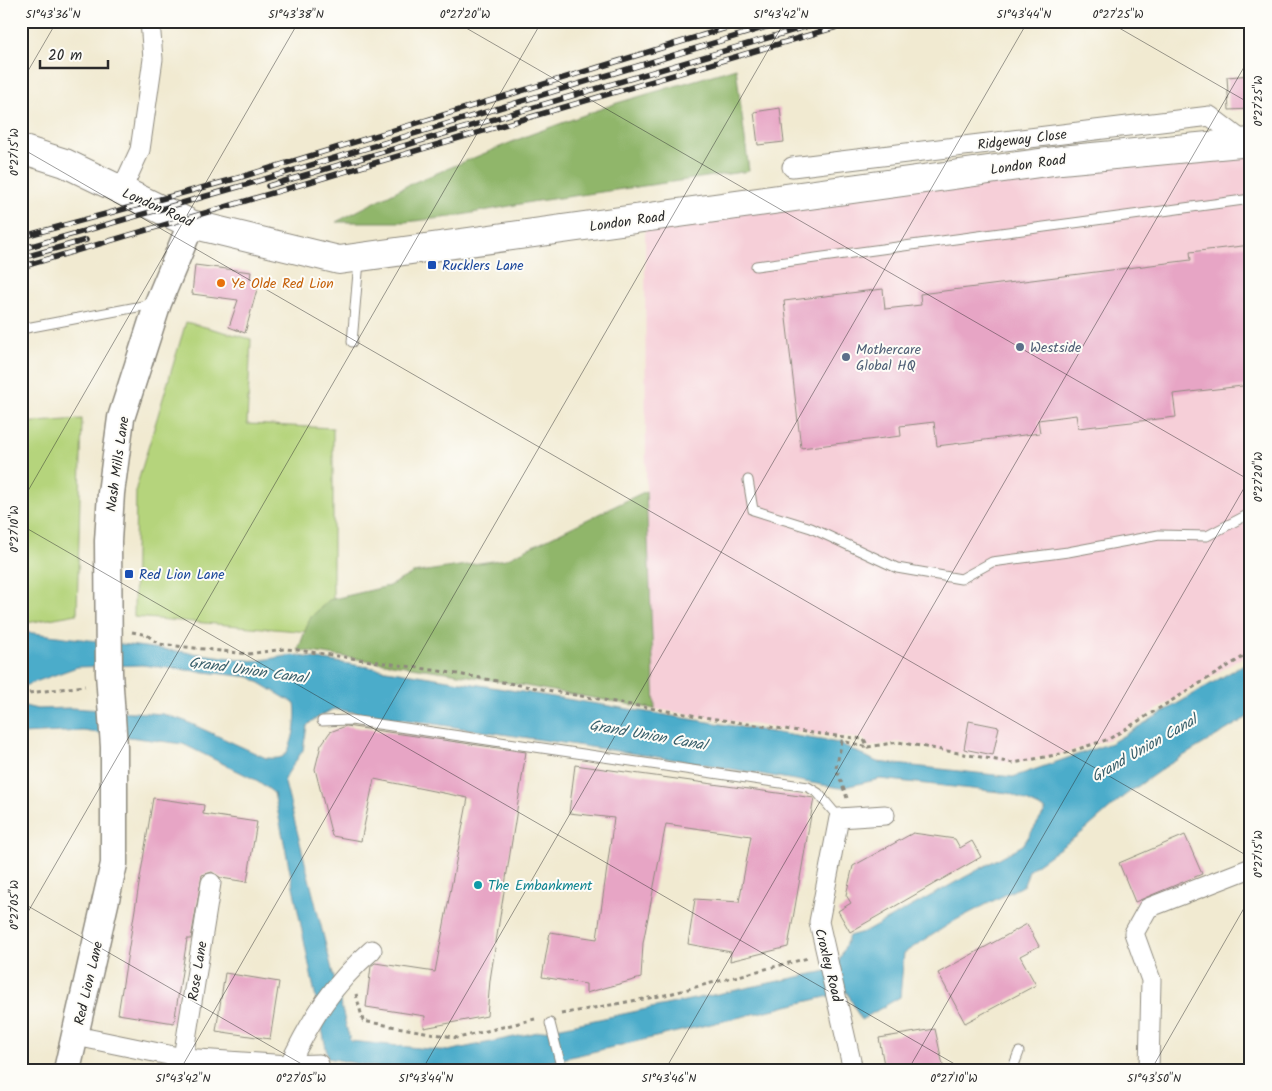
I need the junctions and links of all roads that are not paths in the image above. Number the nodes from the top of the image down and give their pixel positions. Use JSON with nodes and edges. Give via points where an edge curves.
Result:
{"nodes":[{"id":1,"x":150,"y":21,"type":"edge"},
{"id":2,"x":1248,"y":142,"type":"edge"},
{"id":3,"x":21,"y":149,"type":"edge"},
{"id":4,"x":792,"y":167,"type":"dead end"},
{"id":5,"x":120,"y":191,"type":"junction"},
{"id":6,"x":1251,"y":199,"type":"edge"},
{"id":7,"x":191,"y":224,"type":"junction"},
{"id":8,"x":359,"y":259,"type":"junction"},
{"id":9,"x":756,"y":266,"type":"dead end"},
{"id":10,"x":158,"y":303,"type":"junction"},
{"id":11,"x":21,"y":330,"type":"edge"},
{"id":12,"x":352,"y":342,"type":"dead end"},
{"id":13,"x":748,"y":480,"type":"dead end"},
{"id":14,"x":1251,"y":513,"type":"edge"},
{"id":15,"x":109,"y":627,"type":"joint"},
{"id":16,"x":322,"y":721,"type":"dead end"},
{"id":17,"x":844,"y":811,"type":"junction"},
{"id":18,"x":885,"y":814,"type":"dead end"},
{"id":19,"x":1251,"y":868,"type":"edge"},
{"id":20,"x":210,"y":883,"type":"dead end"},
{"id":21,"x":372,"y":950,"type":"dead end"},
{"id":22,"x":550,"y":1023,"type":"dead end"},
{"id":23,"x":76,"y":1036,"type":"junction"},
{"id":24,"x":1019,"y":1052,"type":"dead end"},
{"id":25,"x":183,"y":1058,"type":"junction"},
{"id":26,"x":206,"y":1064,"type":"edge"},
{"id":27,"x":289,"y":1065,"type":"junction"},
{"id":28,"x":561,"y":1067,"type":"edge"},
{"id":29,"x":67,"y":1070,"type":"edge"},
{"id":30,"x":320,"y":1070,"type":"edge"},
{"id":31,"x":853,"y":1070,"type":"edge"},
{"id":32,"x":1012,"y":1070,"type":"edge"},
{"id":33,"x":1149,"y":1070,"type":"edge"}],
"edges":[{"from":1,"to":5,"type":"street","via":[[153,59],[140,150]]},
{"from":2,"to":4,"type":"street","name":"Ridgeway Close","via":[[1210,116]]},
{"from":2,"to":8,"type":"main road","name":"London Road","via":[[1061,160]]},
{"from":3,"to":5,"type":"main road","name":"London Road","via":[[65,163]]},
{"from":5,"to":7,"type":"main road","name":"London Road"},
{"from":6,"to":9,"type":"lane"},
{"from":7,"to":8,"type":"main road","name":"London Road","via":[[339,260]]},
{"from":7,"to":10,"type":"street","name":"Nash Mills Lane"},
{"from":8,"to":12,"type":"lane"},
{"from":10,"to":11,"type":"lane"},
{"from":10,"to":15,"type":"street","name":"Nash Mills Lane","via":[[121,418],[108,541]]},
{"from":13,"to":14,"type":"lane","via":[[753,510],[811,528],[898,568],[961,579],[992,562],[1159,535],[1208,536]]},
{"from":15,"to":23,"type":"street","name":"Red Lion Lane","via":[[114,864]]},
{"from":16,"to":17,"type":"lane","via":[[351,720],[808,788]]},
{"from":17,"to":18,"type":"street"},
{"from":17,"to":31,"type":"street","name":"Croxley Road","via":[[819,922]]},
{"from":19,"to":33,"type":"street","via":[[1148,908],[1134,933],[1151,980]]},
{"from":20,"to":25,"type":"street","name":"Rose Lane"},
{"from":21,"to":27,"type":"street","via":[[345,975],[312,1017]]},
{"from":22,"to":28,"type":"lane"},
{"from":23,"to":25,"type":"street"},
{"from":23,"to":29,"type":"street","name":"Red Lion Lane"},
{"from":24,"to":32,"type":"lane"},
{"from":25,"to":26,"type":"street"},
{"from":26,"to":27,"type":"street"},
{"from":27,"to":30,"type":"street","via":[[319,1064]]}]}
